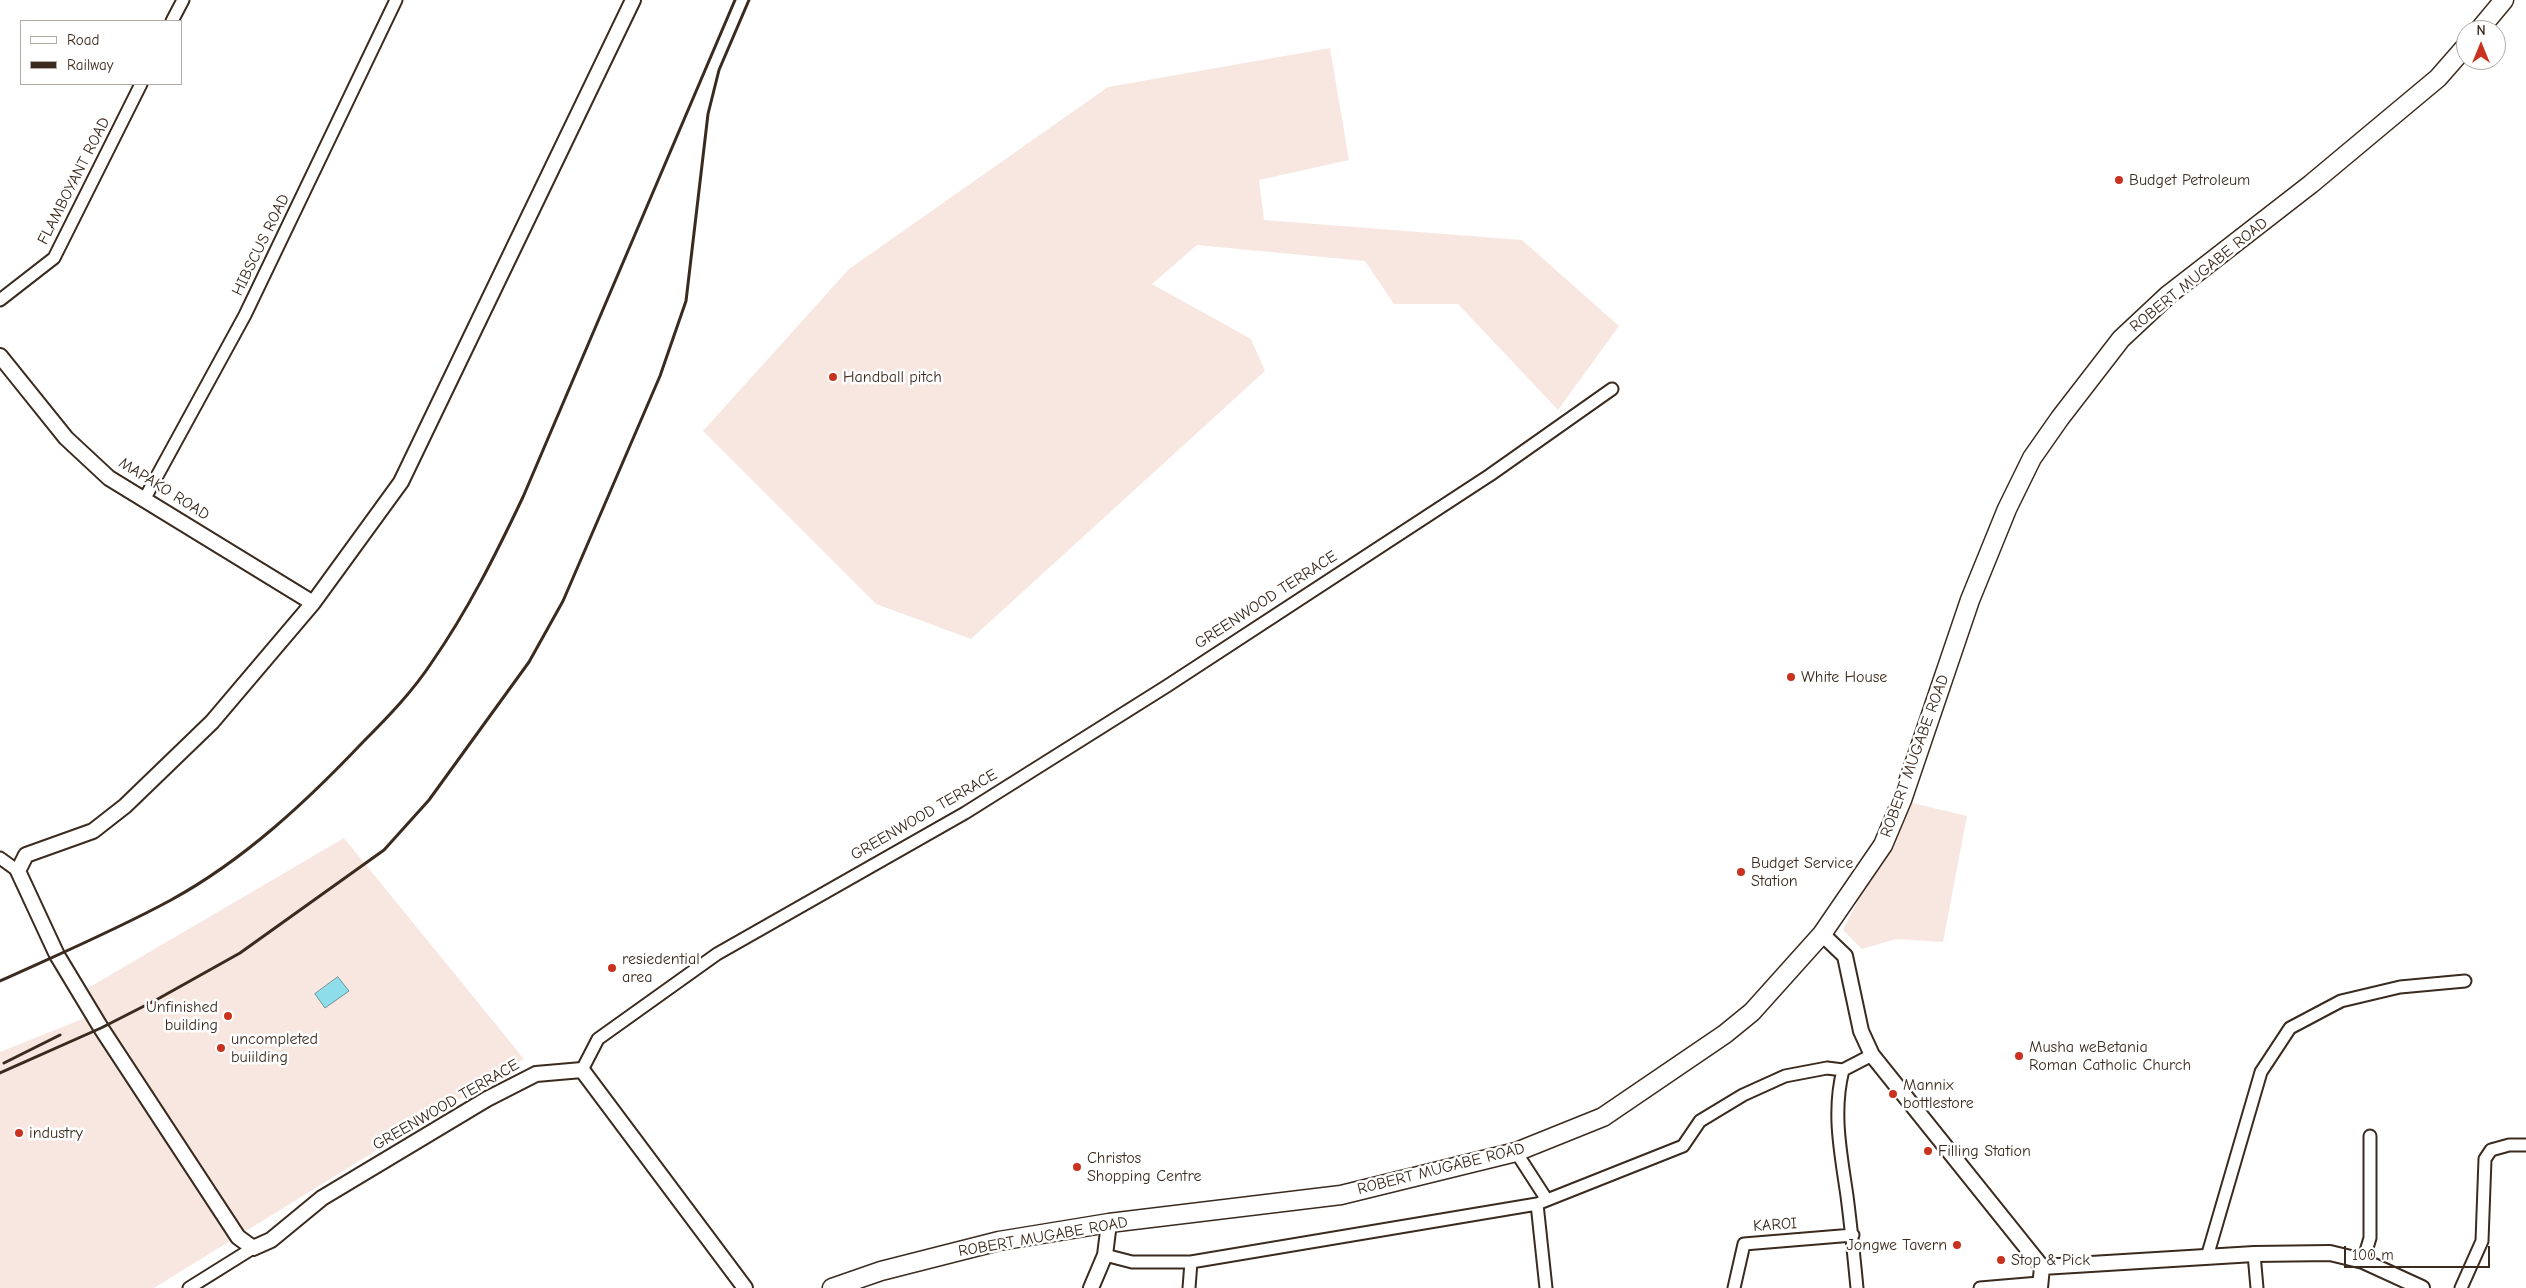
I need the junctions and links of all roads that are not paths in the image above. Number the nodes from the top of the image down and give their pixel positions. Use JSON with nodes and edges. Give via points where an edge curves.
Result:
{"nodes":[{"id":1,"x":183,"y":0,"type":"edge"},
{"id":2,"x":396,"y":0,"type":"edge"},
{"id":3,"x":633,"y":0,"type":"edge"},
{"id":4,"x":2504,"y":0,"type":"edge"},
{"id":5,"x":173,"y":20,"type":"edge"},
{"id":6,"x":2487,"y":20,"type":"edge"},
{"id":7,"x":2456,"y":57,"type":"edge"},
{"id":8,"x":140,"y":85,"type":"edge"},
{"id":9,"x":0,"y":300,"type":"edge"},
{"id":10,"x":0,"y":356,"type":"edge"},
{"id":11,"x":1612,"y":389,"type":"dead end"},
{"id":12,"x":145,"y":498,"type":"junction"},
{"id":13,"x":313,"y":603,"type":"junction"},
{"id":14,"x":0,"y":858,"type":"edge"},
{"id":15,"x":18,"y":871,"type":"junction"},
{"id":16,"x":1822,"y":934,"type":"junction"},
{"id":17,"x":2465,"y":980,"type":"dead end"},
{"id":18,"x":1872,"y":1055,"type":"junction"},
{"id":19,"x":582,"y":1070,"type":"junction"},
{"id":20,"x":1843,"y":1070,"type":"junction"},
{"id":21,"x":2370,"y":1136,"type":"dead end"},
{"id":22,"x":2526,"y":1145,"type":"edge"},
{"id":23,"x":1516,"y":1152,"type":"junction"},
{"id":24,"x":1542,"y":1202,"type":"junction"},
{"id":25,"x":1109,"y":1223,"type":"junction"},
{"id":26,"x":1853,"y":1236,"type":"junction"},
{"id":27,"x":253,"y":1248,"type":"junction"},
{"id":28,"x":2254,"y":1254,"type":"junction"},
{"id":29,"x":1106,"y":1255,"type":"junction"},
{"id":30,"x":2207,"y":1257,"type":"junction"},
{"id":31,"x":2363,"y":1261,"type":"junction"},
{"id":32,"x":1191,"y":1262,"type":"junction"},
{"id":33,"x":2042,"y":1268,"type":"junction"},
{"id":34,"x":2040,"y":1286,"type":"edge"},
{"id":35,"x":189,"y":1288,"type":"edge"},
{"id":36,"x":745,"y":1288,"type":"edge"},
{"id":37,"x":832,"y":1288,"type":"edge"},
{"id":38,"x":1091,"y":1288,"type":"edge"},
{"id":39,"x":1189,"y":1288,"type":"edge"},
{"id":40,"x":1546,"y":1288,"type":"edge"},
{"id":41,"x":1734,"y":1288,"type":"edge"},
{"id":42,"x":1857,"y":1288,"type":"edge"},
{"id":43,"x":1980,"y":1288,"type":"edge"},
{"id":44,"x":2257,"y":1288,"type":"edge"},
{"id":45,"x":2422,"y":1288,"type":"edge"},
{"id":46,"x":2461,"y":1288,"type":"edge"}],
"edges":[{"from":1,"to":5,"type":"street"},
{"from":2,"to":12,"type":"street","name":"HIBSCUS ROAD","via":[[245,315]]},
{"from":3,"to":13,"type":"street","via":[[401,482]]},
{"from":4,"to":6,"type":"main road"},
{"from":7,"to":16,"type":"main road","name":"ROBERT MUGABE ROAD","via":[[2438,78],[2311,184],[2162,301],[2121,339],[2060,418],[2032,458],[2007,509],[1970,600],[1902,800],[1883,845]]},
{"from":8,"to":9,"type":"street","name":"FLAMBOYANT ROAD","via":[[54,258]]},
{"from":10,"to":12,"type":"street","name":"MAPAKO ROAD","via":[[66,438],[109,478]]},
{"from":11,"to":19,"type":"street","name":"GREENWOOD TERRACE","via":[[1490,475],[965,813],[717,954],[598,1039]]},
{"from":12,"to":13,"type":"street","name":"MAPAKO ROAD"},
{"from":13,"to":15,"type":"street","via":[[212,722],[126,806],[93,831],[26,855]]},
{"from":14,"to":15,"type":"street"},
{"from":15,"to":27,"type":"street","via":[[57,955],[101,1028],[238,1237]]},
{"from":16,"to":18,"type":"street","via":[[1845,956],[1860,1032]]},
{"from":16,"to":23,"type":"main road","name":"ROBERT MUGABE ROAD","via":[[1752,1012],[1725,1034],[1603,1117]]},
{"from":17,"to":30,"type":"street","via":[[2400,986],[2341,1001],[2290,1028],[2261,1072]]},
{"from":18,"to":20,"type":"street"},
{"from":18,"to":33,"type":"street"},
{"from":19,"to":27,"type":"street","name":"GREENWOOD TERRACE","via":[[536,1074],[487,1099],[322,1198],[271,1240]]},
{"from":19,"to":36,"type":"street"},
{"from":20,"to":24,"type":"street","via":[[1827,1068],[1785,1076],[1700,1121],[1683,1146]]},
{"from":20,"to":26,"type":"street","via":[[1837,1121]]},
{"from":21,"to":31,"type":"street","via":[[2370,1238]]},
{"from":22,"to":46,"type":"street","via":[[2490,1150],[2485,1159],[2482,1241]]},
{"from":23,"to":24,"type":"street"},
{"from":23,"to":25,"type":"main road","name":"ROBERT MUGABE ROAD","via":[[1341,1194]]},
{"from":24,"to":32,"type":"street"},
{"from":24,"to":40,"type":"street"},
{"from":25,"to":29,"type":"street"},
{"from":25,"to":37,"type":"main road","name":"ROBERT MUGABE ROAD","via":[[1000,1242],[882,1271]]},
{"from":26,"to":41,"type":"street","name":"KAROI","via":[[1744,1244]]},
{"from":26,"to":42,"type":"street"},
{"from":27,"to":35,"type":"street","name":"GREENWOOD TERRACE"},
{"from":28,"to":30,"type":"street"},
{"from":28,"to":31,"type":"street","via":[[2330,1253]]},
{"from":28,"to":44,"type":"street"},
{"from":29,"to":32,"type":"street","via":[[1132,1262]]},
{"from":29,"to":38,"type":"street"},
{"from":30,"to":33,"type":"street"},
{"from":31,"to":45,"type":"street"},
{"from":32,"to":39,"type":"street"},
{"from":33,"to":34,"type":"street"},
{"from":34,"to":43,"type":"street"}]}
